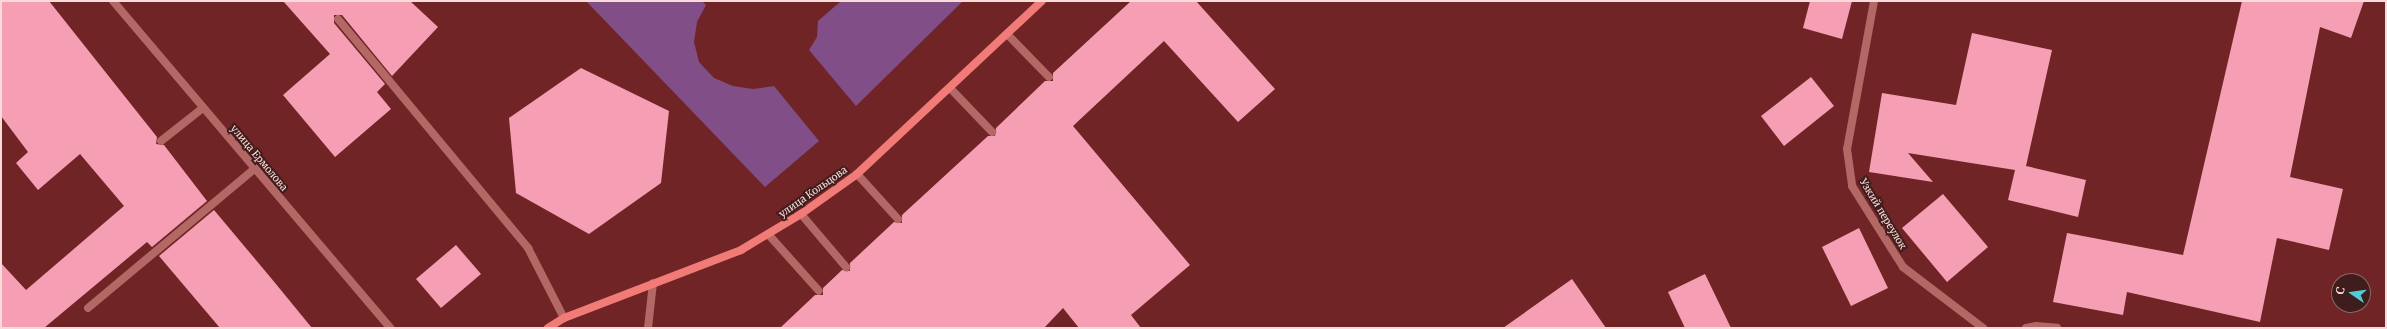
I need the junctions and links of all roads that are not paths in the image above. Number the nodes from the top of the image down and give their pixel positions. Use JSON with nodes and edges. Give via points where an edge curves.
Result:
{"nodes":[{"id":1,"x":113,"y":1,"type":"edge"},
{"id":2,"x":1042,"y":1,"type":"edge"},
{"id":3,"x":1874,"y":1,"type":"edge"},
{"id":4,"x":338,"y":19,"type":"dead end"},
{"id":5,"x":1008,"y":34,"type":"junction"},
{"id":6,"x":1049,"y":77,"type":"dead end"},
{"id":7,"x":950,"y":88,"type":"junction"},
{"id":8,"x":203,"y":108,"type":"junction"},
{"id":9,"x":992,"y":132,"type":"dead end"},
{"id":10,"x":161,"y":141,"type":"dead end"},
{"id":11,"x":254,"y":169,"type":"junction"},
{"id":12,"x":857,"y":174,"type":"junction"},
{"id":13,"x":800,"y":214,"type":"junction"},
{"id":14,"x":898,"y":219,"type":"dead end"},
{"id":15,"x":768,"y":234,"type":"junction"},
{"id":16,"x":846,"y":267,"type":"dead end"},
{"id":17,"x":653,"y":283,"type":"junction"},
{"id":18,"x":819,"y":291,"type":"dead end"},
{"id":19,"x":88,"y":308,"type":"dead end"},
{"id":20,"x":564,"y":318,"type":"junction"},
{"id":21,"x":390,"y":328,"type":"edge"},
{"id":22,"x":548,"y":328,"type":"edge"},
{"id":23,"x":648,"y":328,"type":"edge"},
{"id":24,"x":1983,"y":328,"type":"edge"},
{"id":25,"x":2026,"y":328,"type":"edge"},
{"id":26,"x":2057,"y":328,"type":"edge"}],
"edges":[{"from":1,"to":8,"type":"street","name":"улица Ермолова"},
{"from":2,"to":5,"type":"street","name":"улица Кольцова"},
{"from":3,"to":24,"type":"street","name":"Узкий переулок","via":[[1847,149],[1852,186],[1903,267]]},
{"from":4,"to":20,"type":"street","via":[[528,248]]},
{"from":5,"to":6,"type":"street"},
{"from":5,"to":7,"type":"street","name":"улица Кольцова"},
{"from":7,"to":9,"type":"street"},
{"from":7,"to":12,"type":"street","name":"улица Кольцова"},
{"from":8,"to":10,"type":"street"},
{"from":8,"to":11,"type":"street","name":"улица Ермолова"},
{"from":11,"to":19,"type":"street"},
{"from":11,"to":21,"type":"street","name":"улица Ермолова"},
{"from":12,"to":13,"type":"street","name":"улица Кольцова"},
{"from":12,"to":14,"type":"street"},
{"from":13,"to":15,"type":"street","name":"улица Кольцова"},
{"from":13,"to":16,"type":"street"},
{"from":15,"to":17,"type":"street","name":"улица Кольцова","via":[[741,250]]},
{"from":15,"to":18,"type":"street"},
{"from":17,"to":20,"type":"street","name":"улица Кольцова"},
{"from":17,"to":23,"type":"street"},
{"from":20,"to":22,"type":"street","name":"улица Кольцова"},
{"from":25,"to":26,"type":"street"}]}
